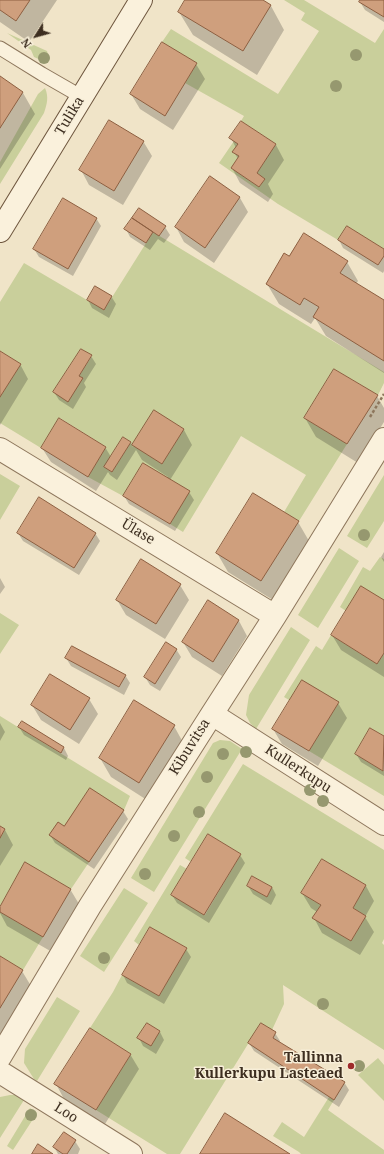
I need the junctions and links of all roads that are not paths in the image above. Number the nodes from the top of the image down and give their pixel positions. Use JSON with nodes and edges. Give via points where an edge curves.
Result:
{"nodes":[{"id":1,"x":140,"y":0,"type":"edge"},
{"id":2,"x":0,"y":48,"type":"edge"},
{"id":3,"x":82,"y":97,"type":"junction"},
{"id":4,"x":0,"y":231,"type":"edge"},
{"id":5,"x":384,"y":439,"type":"edge"},
{"id":6,"x":0,"y":449,"type":"edge"},
{"id":7,"x":275,"y":616,"type":"junction"},
{"id":8,"x":212,"y":714,"type":"junction"},
{"id":9,"x":384,"y":824,"type":"edge"},
{"id":10,"x":0,"y":1057,"type":"edge"},
{"id":11,"x":0,"y":1072,"type":"edge"},
{"id":12,"x":131,"y":1154,"type":"edge"}],
"edges":[{"from":1,"to":3,"type":"street","name":"Tulika"},
{"from":2,"to":3,"type":"lane"},
{"from":3,"to":4,"type":"street","name":"Tulika"},
{"from":5,"to":7,"type":"street","name":"Kibuvitsa"},
{"from":6,"to":7,"type":"street","name":"Ülase"},
{"from":7,"to":8,"type":"street","name":"Kibuvitsa"},
{"from":8,"to":9,"type":"street","name":"Kullerkupu"},
{"from":8,"to":10,"type":"street","name":"Kibuvitsa","via":[[90,906]]},
{"from":11,"to":12,"type":"street","name":"Loo"}]}
